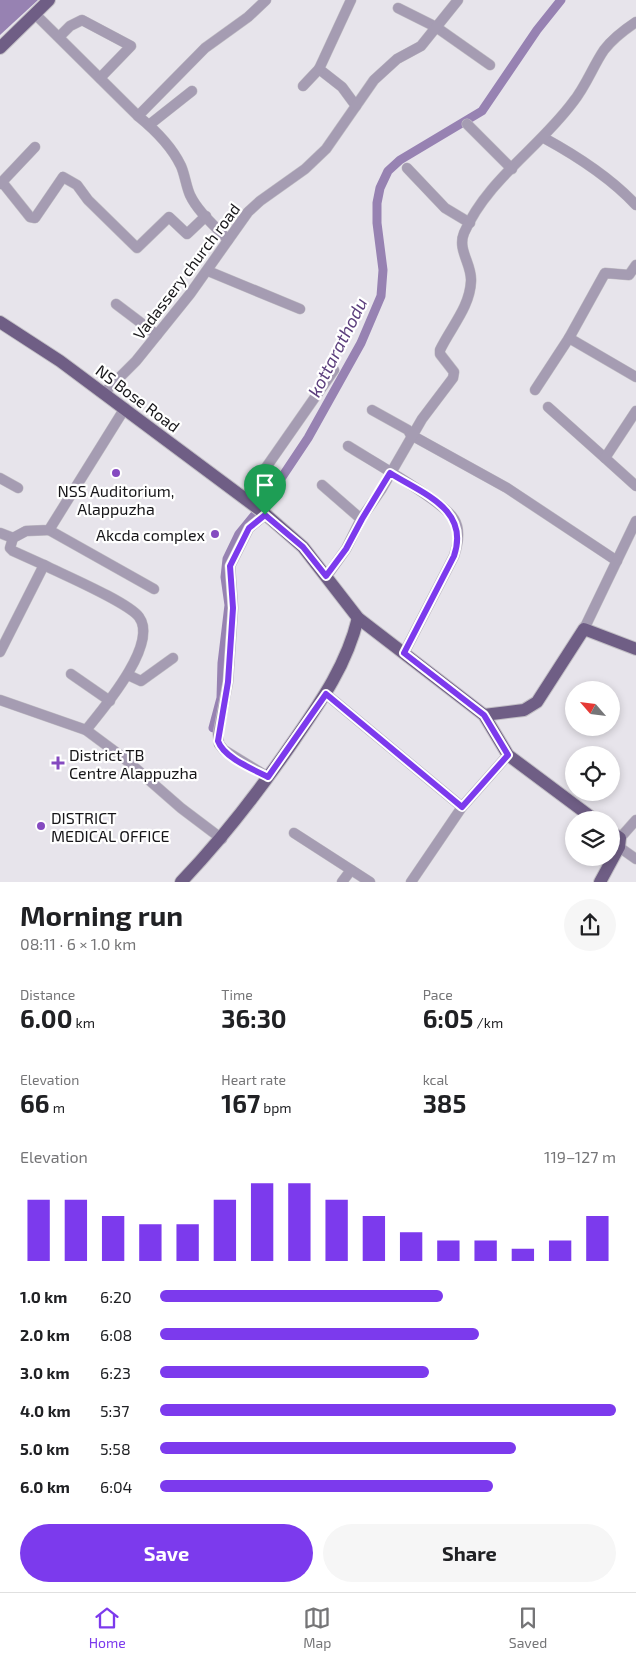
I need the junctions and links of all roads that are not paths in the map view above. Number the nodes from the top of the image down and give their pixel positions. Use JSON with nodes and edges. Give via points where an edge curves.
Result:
{"nodes":[{"id":1,"x":49,"y":0,"type":"edge"},
{"id":2,"x":266,"y":0,"type":"edge"},
{"id":3,"x":351,"y":0,"type":"edge"},
{"id":4,"x":458,"y":0,"type":"edge"},
{"id":5,"x":398,"y":8,"type":"dead end"},
{"id":6,"x":36,"y":15,"type":"junction"},
{"id":7,"x":636,"y":23,"type":"edge"},
{"id":8,"x":436,"y":27,"type":"junction"},
{"id":9,"x":59,"y":37,"type":"junction"},
{"id":10,"x":0,"y":48,"type":"edge"},
{"id":11,"x":490,"y":65,"type":"dead end"},
{"id":12,"x":319,"y":69,"type":"junction"},
{"id":13,"x":100,"y":78,"type":"junction"},
{"id":14,"x":303,"y":86,"type":"dead end"},
{"id":15,"x":192,"y":91,"type":"dead end"},
{"id":16,"x":356,"y":106,"type":"junction"},
{"id":17,"x":138,"y":116,"type":"junction"},
{"id":18,"x":468,"y":124,"type":"dead end"},
{"id":19,"x":149,"y":125,"type":"junction"},
{"id":20,"x":544,"y":138,"type":"junction"},
{"id":21,"x":35,"y":147,"type":"dead end"},
{"id":22,"x":407,"y":168,"type":"dead end"},
{"id":23,"x":512,"y":169,"type":"junction"},
{"id":24,"x":1,"y":183,"type":"edge"},
{"id":25,"x":636,"y":205,"type":"edge"},
{"id":26,"x":206,"y":216,"type":"junction"},
{"id":27,"x":470,"y":223,"type":"junction"},
{"id":28,"x":228,"y":240,"type":"junction"},
{"id":29,"x":636,"y":265,"type":"edge"},
{"id":30,"x":208,"y":271,"type":"junction"},
{"id":31,"x":116,"y":304,"type":"dead end"},
{"id":32,"x":300,"y":309,"type":"dead end"},
{"id":33,"x":0,"y":322,"type":"edge"},
{"id":34,"x":156,"y":335,"type":"junction"},
{"id":35,"x":569,"y":338,"type":"junction"},
{"id":36,"x":334,"y":370,"type":"dead end"},
{"id":37,"x":636,"y":377,"type":"edge"},
{"id":38,"x":535,"y":390,"type":"dead end"},
{"id":39,"x":104,"y":393,"type":"junction"},
{"id":40,"x":125,"y":408,"type":"junction"},
{"id":41,"x":548,"y":408,"type":"dead end"},
{"id":42,"x":372,"y":410,"type":"dead end"},
{"id":43,"x":636,"y":413,"type":"edge"},
{"id":44,"x":412,"y":436,"type":"junction"},
{"id":45,"x":348,"y":446,"type":"dead end"},
{"id":46,"x":605,"y":458,"type":"junction"},
{"id":47,"x":390,"y":473,"type":"junction"},
{"id":48,"x":0,"y":478,"type":"edge"},
{"id":49,"x":322,"y":485,"type":"dead end"},
{"id":50,"x":636,"y":486,"type":"edge"},
{"id":51,"x":18,"y":488,"type":"dead end"},
{"id":52,"x":248,"y":502,"type":"junction"},
{"id":53,"x":264,"y":514,"type":"junction"},
{"id":54,"x":362,"y":519,"type":"junction"},
{"id":55,"x":636,"y":521,"type":"edge"},
{"id":56,"x":49,"y":530,"type":"junction"},
{"id":57,"x":0,"y":533,"type":"edge"},
{"id":58,"x":13,"y":538,"type":"junction"},
{"id":59,"x":632,"y":542,"type":"edge"},
{"id":60,"x":617,"y":561,"type":"junction"},
{"id":61,"x":44,"y":565,"type":"junction"},
{"id":62,"x":326,"y":576,"type":"junction"},
{"id":63,"x":154,"y":589,"type":"dead end"},
{"id":64,"x":358,"y":618,"type":"junction"},
{"id":65,"x":584,"y":629,"type":"junction"},
{"id":66,"x":636,"y":649,"type":"edge"},
{"id":67,"x":0,"y":652,"type":"edge"},
{"id":68,"x":404,"y":653,"type":"junction"},
{"id":69,"x":173,"y":658,"type":"dead end"},
{"id":70,"x":71,"y":674,"type":"dead end"},
{"id":71,"x":128,"y":675,"type":"junction"},
{"id":72,"x":326,"y":694,"type":"junction"},
{"id":73,"x":0,"y":700,"type":"edge"},
{"id":74,"x":110,"y":701,"type":"junction"},
{"id":75,"x":484,"y":715,"type":"junction"},
{"id":76,"x":86,"y":730,"type":"junction"},
{"id":77,"x":508,"y":755,"type":"junction"},
{"id":78,"x":268,"y":777,"type":"junction"},
{"id":79,"x":462,"y":807,"type":"junction"},
{"id":80,"x":583,"y":811,"type":"edge"},
{"id":81,"x":636,"y":820,"type":"edge"},
{"id":82,"x":294,"y":833,"type":"dead end"},
{"id":83,"x":620,"y":836,"type":"edge"},
{"id":84,"x":222,"y":838,"type":"junction"},
{"id":85,"x":620,"y":842,"type":"edge"},
{"id":86,"x":636,"y":859,"type":"edge"},
{"id":87,"x":606,"y":866,"type":"edge"},
{"id":88,"x":351,"y":870,"type":"junction"},
{"id":89,"x":181,"y":882,"type":"edge"},
{"id":90,"x":342,"y":882,"type":"edge"},
{"id":91,"x":370,"y":882,"type":"edge"},
{"id":92,"x":411,"y":882,"type":"edge"},
{"id":93,"x":600,"y":882,"type":"edge"}],
"edges":[{"from":1,"to":6,"type":"main road"},
{"from":2,"to":17,"type":"street","via":[[205,48]]},
{"from":3,"to":12,"type":"street"},
{"from":4,"to":8,"type":"street","name":"Vadassery church road"},
{"from":5,"to":8,"type":"street"},
{"from":6,"to":9,"type":"street"},
{"from":6,"to":10,"type":"main road"},
{"from":7,"to":20,"type":"street","via":[[620,33],[604,50],[574,102]]},
{"from":8,"to":11,"type":"street"},
{"from":8,"to":16,"type":"street","name":"Vadassery church road","via":[[421,46],[397,59],[374,80]]},
{"from":9,"to":13,"type":"street"},
{"from":9,"to":13,"type":"street","via":[[82,20],[131,46]]},
{"from":12,"to":14,"type":"street"},
{"from":12,"to":16,"type":"street","via":[[342,87]]},
{"from":13,"to":17,"type":"street"},
{"from":15,"to":19,"type":"street"},
{"from":16,"to":28,"type":"street","name":"Vadassery church road","via":[[326,149],[291,180],[260,201]]},
{"from":17,"to":19,"type":"street"},
{"from":18,"to":23,"type":"street"},
{"from":19,"to":26,"type":"street","via":[[181,166],[190,195]]},
{"from":20,"to":23,"type":"street"},
{"from":20,"to":25,"type":"street","via":[[591,166]]},
{"from":21,"to":24,"type":"street"},
{"from":22,"to":27,"type":"street","via":[[446,208]]},
{"from":23,"to":27,"type":"street","via":[[488,193]]},
{"from":24,"to":26,"type":"street","via":[[30,217],[35,218],[63,177],[77,185],[137,248],[169,217],[187,234]]},
{"from":26,"to":28,"type":"street"},
{"from":27,"to":44,"type":"street","via":[[462,242],[472,280],[464,309],[440,350],[454,372],[453,378]]},
{"from":28,"to":30,"type":"street","name":"Vadassery church road"},
{"from":29,"to":35,"type":"street","via":[[629,275],[605,273]]},
{"from":30,"to":32,"type":"street"},
{"from":30,"to":34,"type":"street","name":"Vadassery church road"},
{"from":31,"to":34,"type":"street"},
{"from":33,"to":39,"type":"main road","name":"NS Bose Road"},
{"from":34,"to":39,"type":"street","name":"Vadassery church road"},
{"from":35,"to":37,"type":"street"},
{"from":35,"to":38,"type":"street"},
{"from":36,"to":52,"type":"street"},
{"from":39,"to":40,"type":"main road","name":"NS Bose Road"},
{"from":40,"to":52,"type":"main road","name":"NS Bose Road"},
{"from":40,"to":56,"type":"street"},
{"from":41,"to":46,"type":"street"},
{"from":42,"to":44,"type":"street","via":[[408,430]]},
{"from":43,"to":46,"type":"street"},
{"from":44,"to":47,"type":"street"},
{"from":44,"to":60,"type":"street","via":[[507,488]]},
{"from":45,"to":47,"type":"street"},
{"from":46,"to":50,"type":"street"},
{"from":47,"to":54,"type":"street"},
{"from":47,"to":68,"type":"street","via":[[441,505],[454,519],[457,528],[458,543],[454,556]]},
{"from":48,"to":51,"type":"street"},
{"from":49,"to":54,"type":"street"},
{"from":52,"to":53,"type":"main road","name":"NS Bose Road"},
{"from":53,"to":62,"type":"main road","name":"NS Bose Road","via":[[303,547]]},
{"from":53,"to":78,"type":"street","via":[[249,528],[230,566],[233,608],[228,682],[218,734],[219,744],[224,750]]},
{"from":54,"to":62,"type":"street"},
{"from":55,"to":59,"type":"street"},
{"from":56,"to":58,"type":"street","via":[[26,530]]},
{"from":56,"to":63,"type":"street"},
{"from":57,"to":58,"type":"street"},
{"from":58,"to":61,"type":"street","via":[[10,548],[13,551]]},
{"from":59,"to":60,"type":"street"},
{"from":60,"to":65,"type":"street"},
{"from":61,"to":67,"type":"street"},
{"from":61,"to":71,"type":"street","via":[[140,617],[143,636]]},
{"from":62,"to":64,"type":"main road","name":"NS Bose Road"},
{"from":64,"to":68,"type":"main road","name":"NS Bose Road"},
{"from":64,"to":72,"type":"main road","via":[[351,645]]},
{"from":65,"to":66,"type":"main road"},
{"from":65,"to":75,"type":"main road","via":[[537,702],[524,710]]},
{"from":68,"to":75,"type":"main road","name":"NS Bose Road"},
{"from":69,"to":71,"type":"street","via":[[141,680]]},
{"from":70,"to":74,"type":"street"},
{"from":71,"to":74,"type":"street"},
{"from":72,"to":78,"type":"main road"},
{"from":72,"to":79,"type":"street"},
{"from":73,"to":76,"type":"street"},
{"from":74,"to":76,"type":"street"},
{"from":75,"to":77,"type":"main road"},
{"from":76,"to":84,"type":"street"},
{"from":77,"to":79,"type":"street"},
{"from":77,"to":80,"type":"main road"},
{"from":78,"to":84,"type":"main road"},
{"from":79,"to":92,"type":"street"},
{"from":81,"to":83,"type":"street"},
{"from":82,"to":88,"type":"street"},
{"from":84,"to":89,"type":"main road"},
{"from":85,"to":86,"type":"street"},
{"from":87,"to":93,"type":"main road"},
{"from":88,"to":90,"type":"street"},
{"from":88,"to":91,"type":"street"}]}
